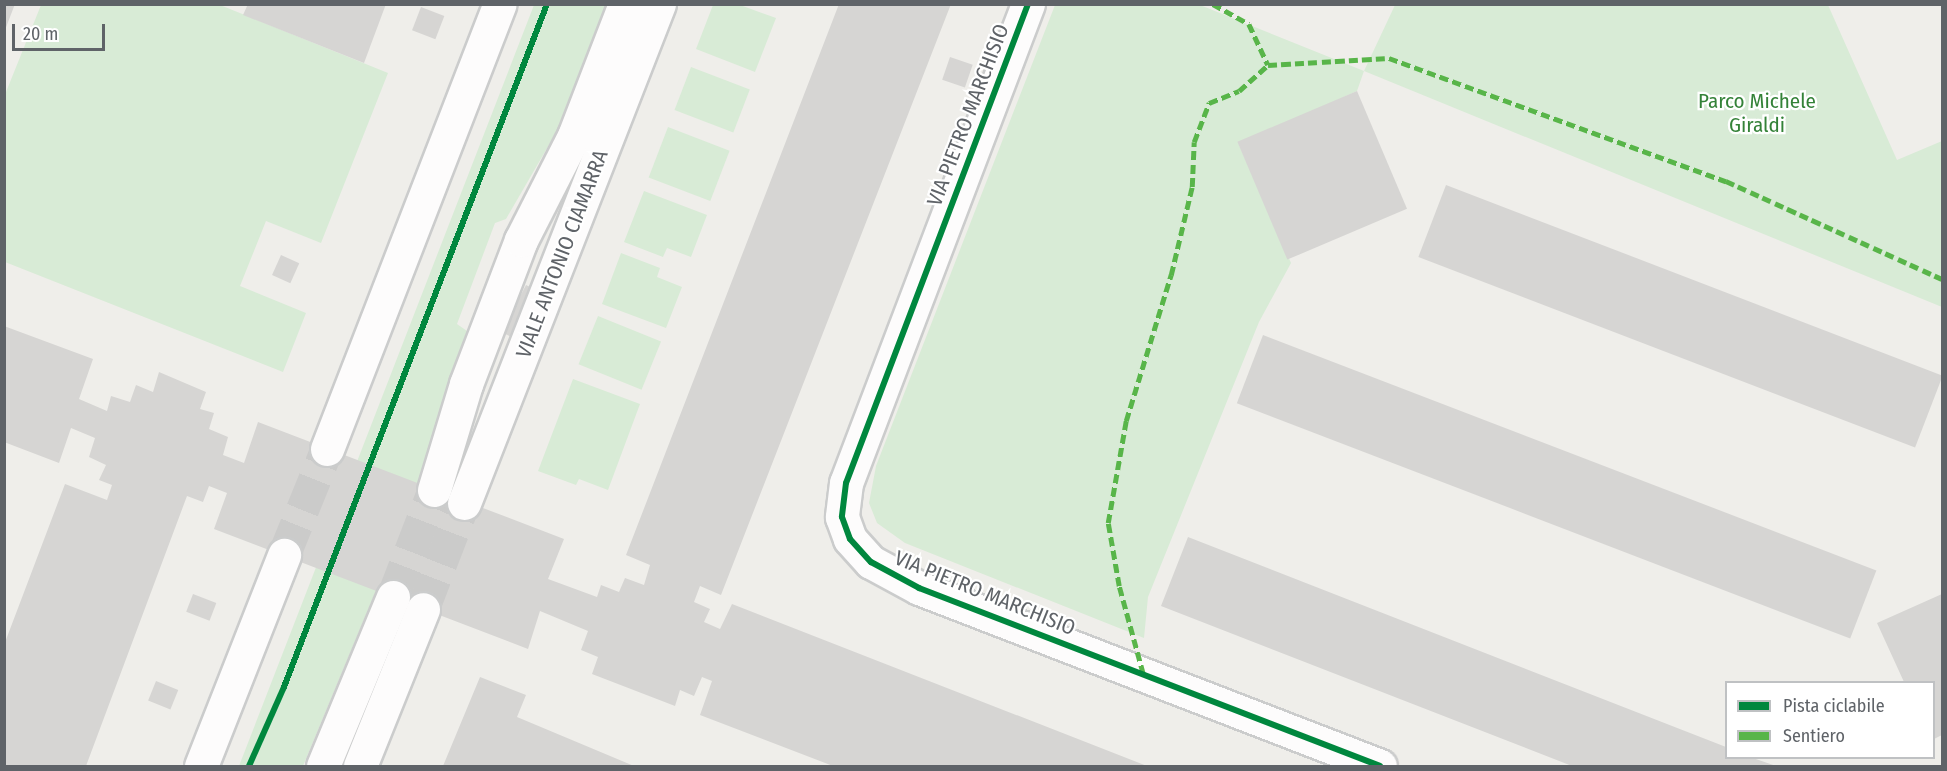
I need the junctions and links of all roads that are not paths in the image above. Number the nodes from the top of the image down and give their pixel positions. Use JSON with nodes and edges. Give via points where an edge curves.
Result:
{"nodes":[{"id":1,"x":500,"y":4,"type":"edge"},
{"id":2,"x":625,"y":4,"type":"edge"},
{"id":3,"x":659,"y":4,"type":"edge"},
{"id":4,"x":1028,"y":4,"type":"edge"},
{"id":5,"x":327,"y":449,"type":"tunnel mouth"},
{"id":6,"x":434,"y":490,"type":"tunnel mouth"},
{"id":7,"x":464,"y":502,"type":"tunnel mouth"},
{"id":8,"x":284,"y":555,"type":"tunnel mouth"},
{"id":9,"x":201,"y":766,"type":"edge"},
{"id":10,"x":322,"y":766,"type":"edge"},
{"id":11,"x":360,"y":766,"type":"edge"},
{"id":12,"x":1380,"y":766,"type":"edge"}],
"edges":[{"from":1,"to":5,"type":"street"},
{"from":2,"to":6,"type":"street","name":"VIALE ANTONIO CIAMARRA","via":[[574,136],[521,240],[466,384]]},
{"from":3,"to":7,"type":"street","name":"VIALE ANTONIO CIAMARRA"},
{"from":4,"to":12,"type":"street","name":"VIA PIETRO MARCHISIO","via":[[846,483],[842,517],[848,533],[871,562],[919,588]]},
{"from":8,"to":9,"type":"street"},
{"from":10,"to":11,"type":"street","via":[[408,603]]}]}
